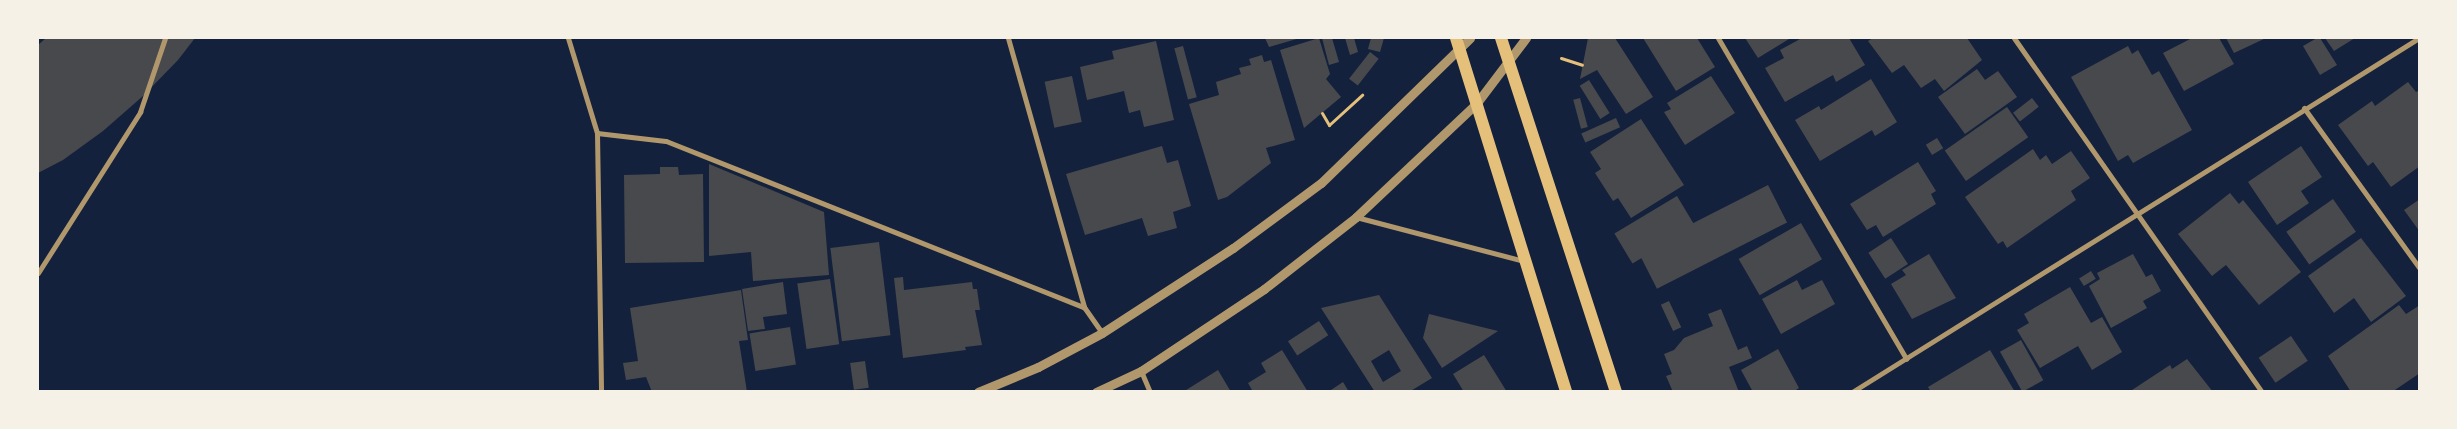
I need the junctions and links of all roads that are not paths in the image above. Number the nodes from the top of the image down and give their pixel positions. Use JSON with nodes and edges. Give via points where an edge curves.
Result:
{"nodes":[{"id":1,"x":165,"y":38,"type":"edge"},
{"id":2,"x":568,"y":38,"type":"edge"},
{"id":3,"x":1008,"y":38,"type":"edge"},
{"id":4,"x":1470,"y":38,"type":"edge"},
{"id":5,"x":1501,"y":38,"type":"edge"},
{"id":6,"x":1526,"y":38,"type":"edge"},
{"id":7,"x":1718,"y":38,"type":"edge"},
{"id":8,"x":2014,"y":38,"type":"edge"},
{"id":9,"x":2419,"y":38,"type":"edge"},
{"id":10,"x":1458,"y":42,"type":"edge"},
{"id":11,"x":1510,"y":60,"type":"junction"},
{"id":12,"x":1476,"y":104,"type":"junction"},
{"id":13,"x":2304,"y":108,"type":"junction"},
{"id":14,"x":597,"y":133,"type":"junction"},
{"id":15,"x":2135,"y":212,"type":"junction"},
{"id":16,"x":1356,"y":217,"type":"junction"},
{"id":17,"x":1527,"y":262,"type":"junction"},
{"id":18,"x":2420,"y":269,"type":"edge"},
{"id":19,"x":38,"y":273,"type":"edge"},
{"id":20,"x":1084,"y":307,"type":"junction"},
{"id":21,"x":1102,"y":333,"type":"junction"},
{"id":22,"x":1906,"y":359,"type":"junction"},
{"id":23,"x":1141,"y":371,"type":"junction"},
{"id":24,"x":601,"y":392,"type":"edge"},
{"id":25,"x":978,"y":392,"type":"edge"},
{"id":26,"x":1096,"y":392,"type":"edge"},
{"id":27,"x":1150,"y":392,"type":"edge"},
{"id":28,"x":1566,"y":392,"type":"edge"},
{"id":29,"x":1616,"y":392,"type":"edge"},
{"id":30,"x":1852,"y":392,"type":"edge"},
{"id":31,"x":2262,"y":392,"type":"edge"}],
"edges":[{"from":1,"to":19,"type":"street","via":[[140,112]]},
{"from":2,"to":14,"type":"street"},
{"from":3,"to":20,"type":"street"},
{"from":4,"to":10,"type":"street"},
{"from":5,"to":11,"type":"main road"},
{"from":6,"to":11,"type":"street"},
{"from":7,"to":22,"type":"street"},
{"from":8,"to":15,"type":"street"},
{"from":9,"to":13,"type":"street"},
{"from":10,"to":12,"type":"main road"},
{"from":10,"to":21,"type":"street","via":[[1321,183],[1233,248]]},
{"from":11,"to":12,"type":"street"},
{"from":11,"to":29,"type":"main road"},
{"from":12,"to":16,"type":"street"},
{"from":12,"to":17,"type":"main road"},
{"from":13,"to":15,"type":"street"},
{"from":13,"to":18,"type":"street"},
{"from":14,"to":20,"type":"street","via":[[666,141]]},
{"from":14,"to":24,"type":"street"},
{"from":15,"to":22,"type":"street"},
{"from":15,"to":31,"type":"street"},
{"from":16,"to":17,"type":"street"},
{"from":16,"to":23,"type":"street","via":[[1264,289]]},
{"from":17,"to":28,"type":"main road"},
{"from":20,"to":21,"type":"street"},
{"from":21,"to":25,"type":"street","via":[[1038,367]]},
{"from":22,"to":30,"type":"street"},
{"from":23,"to":26,"type":"street"},
{"from":23,"to":27,"type":"street"}]}
